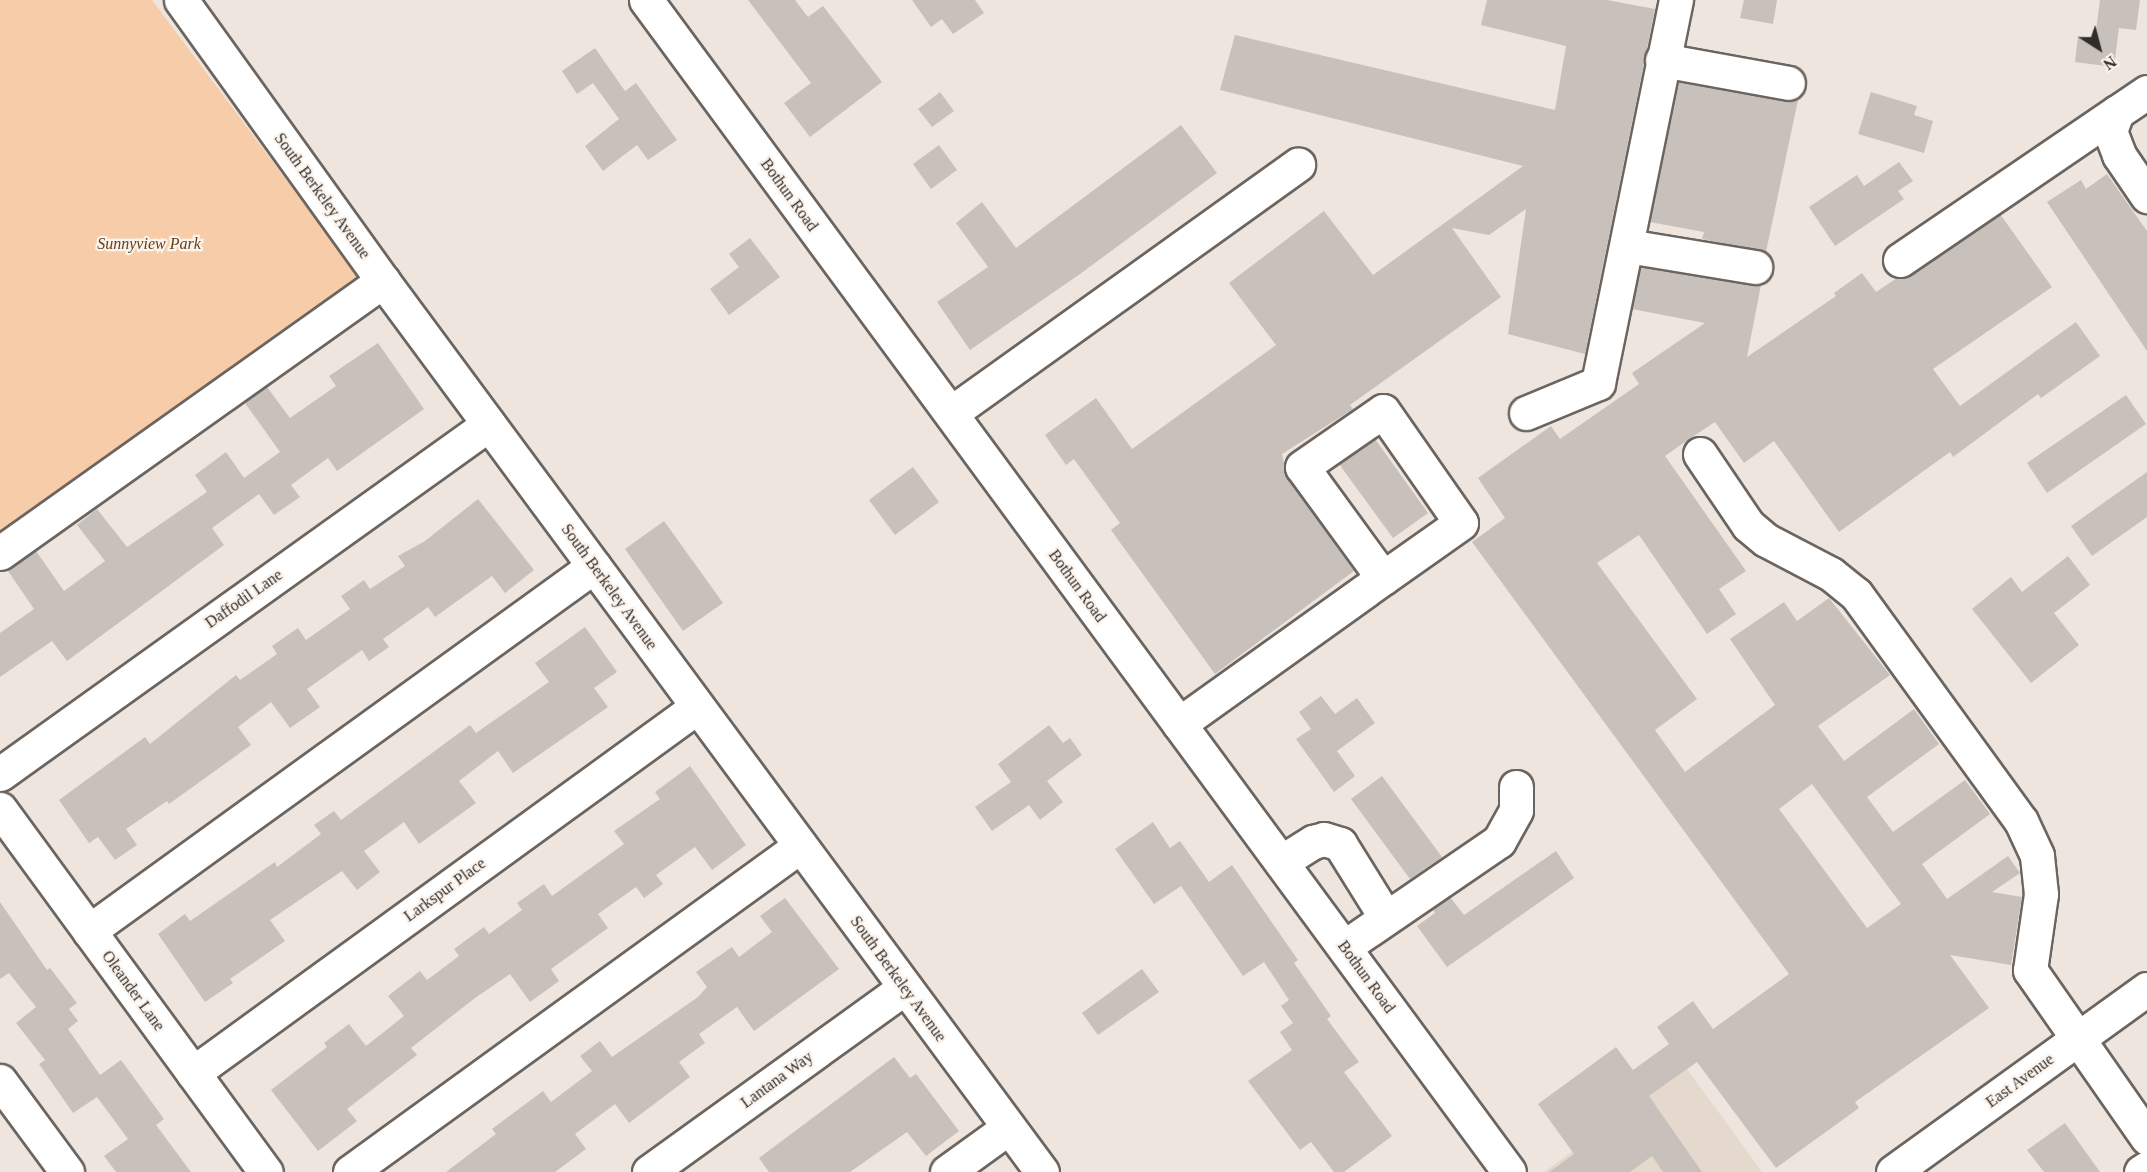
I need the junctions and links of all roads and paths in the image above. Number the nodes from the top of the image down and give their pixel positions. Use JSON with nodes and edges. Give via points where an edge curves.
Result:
{"nodes":[{"id":1,"x":181,"y":0,"type":"edge"},
{"id":2,"x":646,"y":0,"type":"edge"},
{"id":3,"x":1676,"y":0,"type":"edge"},
{"id":4,"x":1662,"y":60,"type":"junction"},
{"id":5,"x":1788,"y":83,"type":"dead end"},
{"id":6,"x":2147,"y":92,"type":"edge"},
{"id":7,"x":2117,"y":112,"type":"junction"},
{"id":8,"x":1299,"y":165,"type":"dead end"},
{"id":9,"x":2147,"y":196,"type":"edge"},
{"id":10,"x":1627,"y":246,"type":"junction"},
{"id":11,"x":1900,"y":260,"type":"dead end"},
{"id":12,"x":1755,"y":267,"type":"dead end"},
{"id":13,"x":383,"y":281,"type":"junction"},
{"id":14,"x":951,"y":414,"type":"junction"},
{"id":15,"x":1526,"y":414,"type":"dead end"},
{"id":16,"x":489,"y":424,"type":"junction"},
{"id":17,"x":1700,"y":454,"type":"dead end"},
{"id":18,"x":0,"y":553,"type":"edge"},
{"id":19,"x":594,"y":566,"type":"junction"},
{"id":20,"x":1383,"y":578,"type":"junction"},
{"id":21,"x":697,"y":706,"type":"junction"},
{"id":22,"x":1179,"y":724,"type":"junction"},
{"id":23,"x":0,"y":774,"type":"edge"},
{"id":24,"x":1516,"y":787,"type":"dead end"},
{"id":25,"x":0,"y":809,"type":"edge"},
{"id":26,"x":800,"y":846,"type":"junction"},
{"id":27,"x":1281,"y":862,"type":"junction"},
{"id":28,"x":1386,"y":918,"type":"junction"},
{"id":29,"x":89,"y":931,"type":"junction"},
{"id":30,"x":1344,"y":947,"type":"junction"},
{"id":31,"x":904,"y":988,"type":"junction"},
{"id":32,"x":2147,"y":989,"type":"edge"},
{"id":33,"x":2077,"y":1040,"type":"junction"},
{"id":34,"x":192,"y":1073,"type":"junction"},
{"id":35,"x":0,"y":1081,"type":"edge"},
{"id":36,"x":1008,"y":1128,"type":"junction"},
{"id":37,"x":2147,"y":1138,"type":"edge"},
{"id":38,"x":2147,"y":1168,"type":"edge"},
{"id":39,"x":67,"y":1172,"type":"edge"},
{"id":40,"x":266,"y":1172,"type":"edge"},
{"id":41,"x":350,"y":1172,"type":"edge"},
{"id":42,"x":649,"y":1172,"type":"edge"},
{"id":43,"x":947,"y":1172,"type":"edge"},
{"id":44,"x":1042,"y":1172,"type":"edge"},
{"id":45,"x":1509,"y":1172,"type":"edge"},
{"id":46,"x":1893,"y":1172,"type":"edge"},
{"id":47,"x":2141,"y":1172,"type":"edge"}],
"edges":[{"from":1,"to":13,"type":"street","name":"South Berkeley Avenue"},
{"from":2,"to":14,"type":"street","name":"Bothun Road"},
{"from":3,"to":4,"type":"street"},
{"from":4,"to":5,"type":"street"},
{"from":4,"to":10,"type":"street"},
{"from":6,"to":7,"type":"street"},
{"from":7,"to":9,"type":"street","via":[[2110,131],[2119,155]]},
{"from":7,"to":11,"type":"street"},
{"from":8,"to":14,"type":"street"},
{"from":10,"to":12,"type":"street"},
{"from":10,"to":15,"type":"street","via":[[1598,383]]},
{"from":13,"to":16,"type":"street","name":"South Berkeley Avenue"},
{"from":13,"to":18,"type":"street"},
{"from":14,"to":22,"type":"street","name":"Bothun Road"},
{"from":16,"to":19,"type":"street","name":"South Berkeley Avenue"},
{"from":16,"to":23,"type":"street","name":"Daffodil Lane"},
{"from":17,"to":33,"type":"street","via":[[1748,525],[1766,540],[1831,574],[1856,594],[2021,821],[2037,856],[2041,894],[2030,970]]},
{"from":19,"to":21,"type":"street","name":"South Berkeley Avenue"},
{"from":19,"to":29,"type":"street"},
{"from":20,"to":20,"type":"street","via":[[1302,467],[1383,411],[1461,523]]},
{"from":20,"to":22,"type":"street"},
{"from":21,"to":26,"type":"street","name":"South Berkeley Avenue"},
{"from":21,"to":34,"type":"street","name":"Larkspur Place"},
{"from":22,"to":27,"type":"street","name":"Bothun Road"},
{"from":24,"to":28,"type":"street","via":[[1516,810],[1499,840],[1449,879]]},
{"from":25,"to":29,"type":"street","name":"Oleander Lane"},
{"from":26,"to":31,"type":"street","name":"South Berkeley Avenue"},
{"from":26,"to":41,"type":"street"},
{"from":27,"to":28,"type":"street","via":[[1313,842],[1324,839],[1340,844]]},
{"from":27,"to":30,"type":"street","name":"Bothun Road"},
{"from":28,"to":30,"type":"street"},
{"from":29,"to":34,"type":"street","name":"Oleander Lane"},
{"from":30,"to":45,"type":"street","name":"Bothun Road"},
{"from":31,"to":36,"type":"street","name":"South Berkeley Avenue"},
{"from":31,"to":42,"type":"street","name":"Lantana Way"},
{"from":32,"to":33,"type":"street","name":"East Avenue"},
{"from":33,"to":37,"type":"street"},
{"from":33,"to":46,"type":"street","name":"East Avenue"},
{"from":34,"to":40,"type":"street","name":"Oleander Lane"},
{"from":35,"to":39,"type":"street"},
{"from":36,"to":43,"type":"street"},
{"from":36,"to":44,"type":"street","name":"South Berkeley Avenue"},
{"from":38,"to":47,"type":"street"}]}
